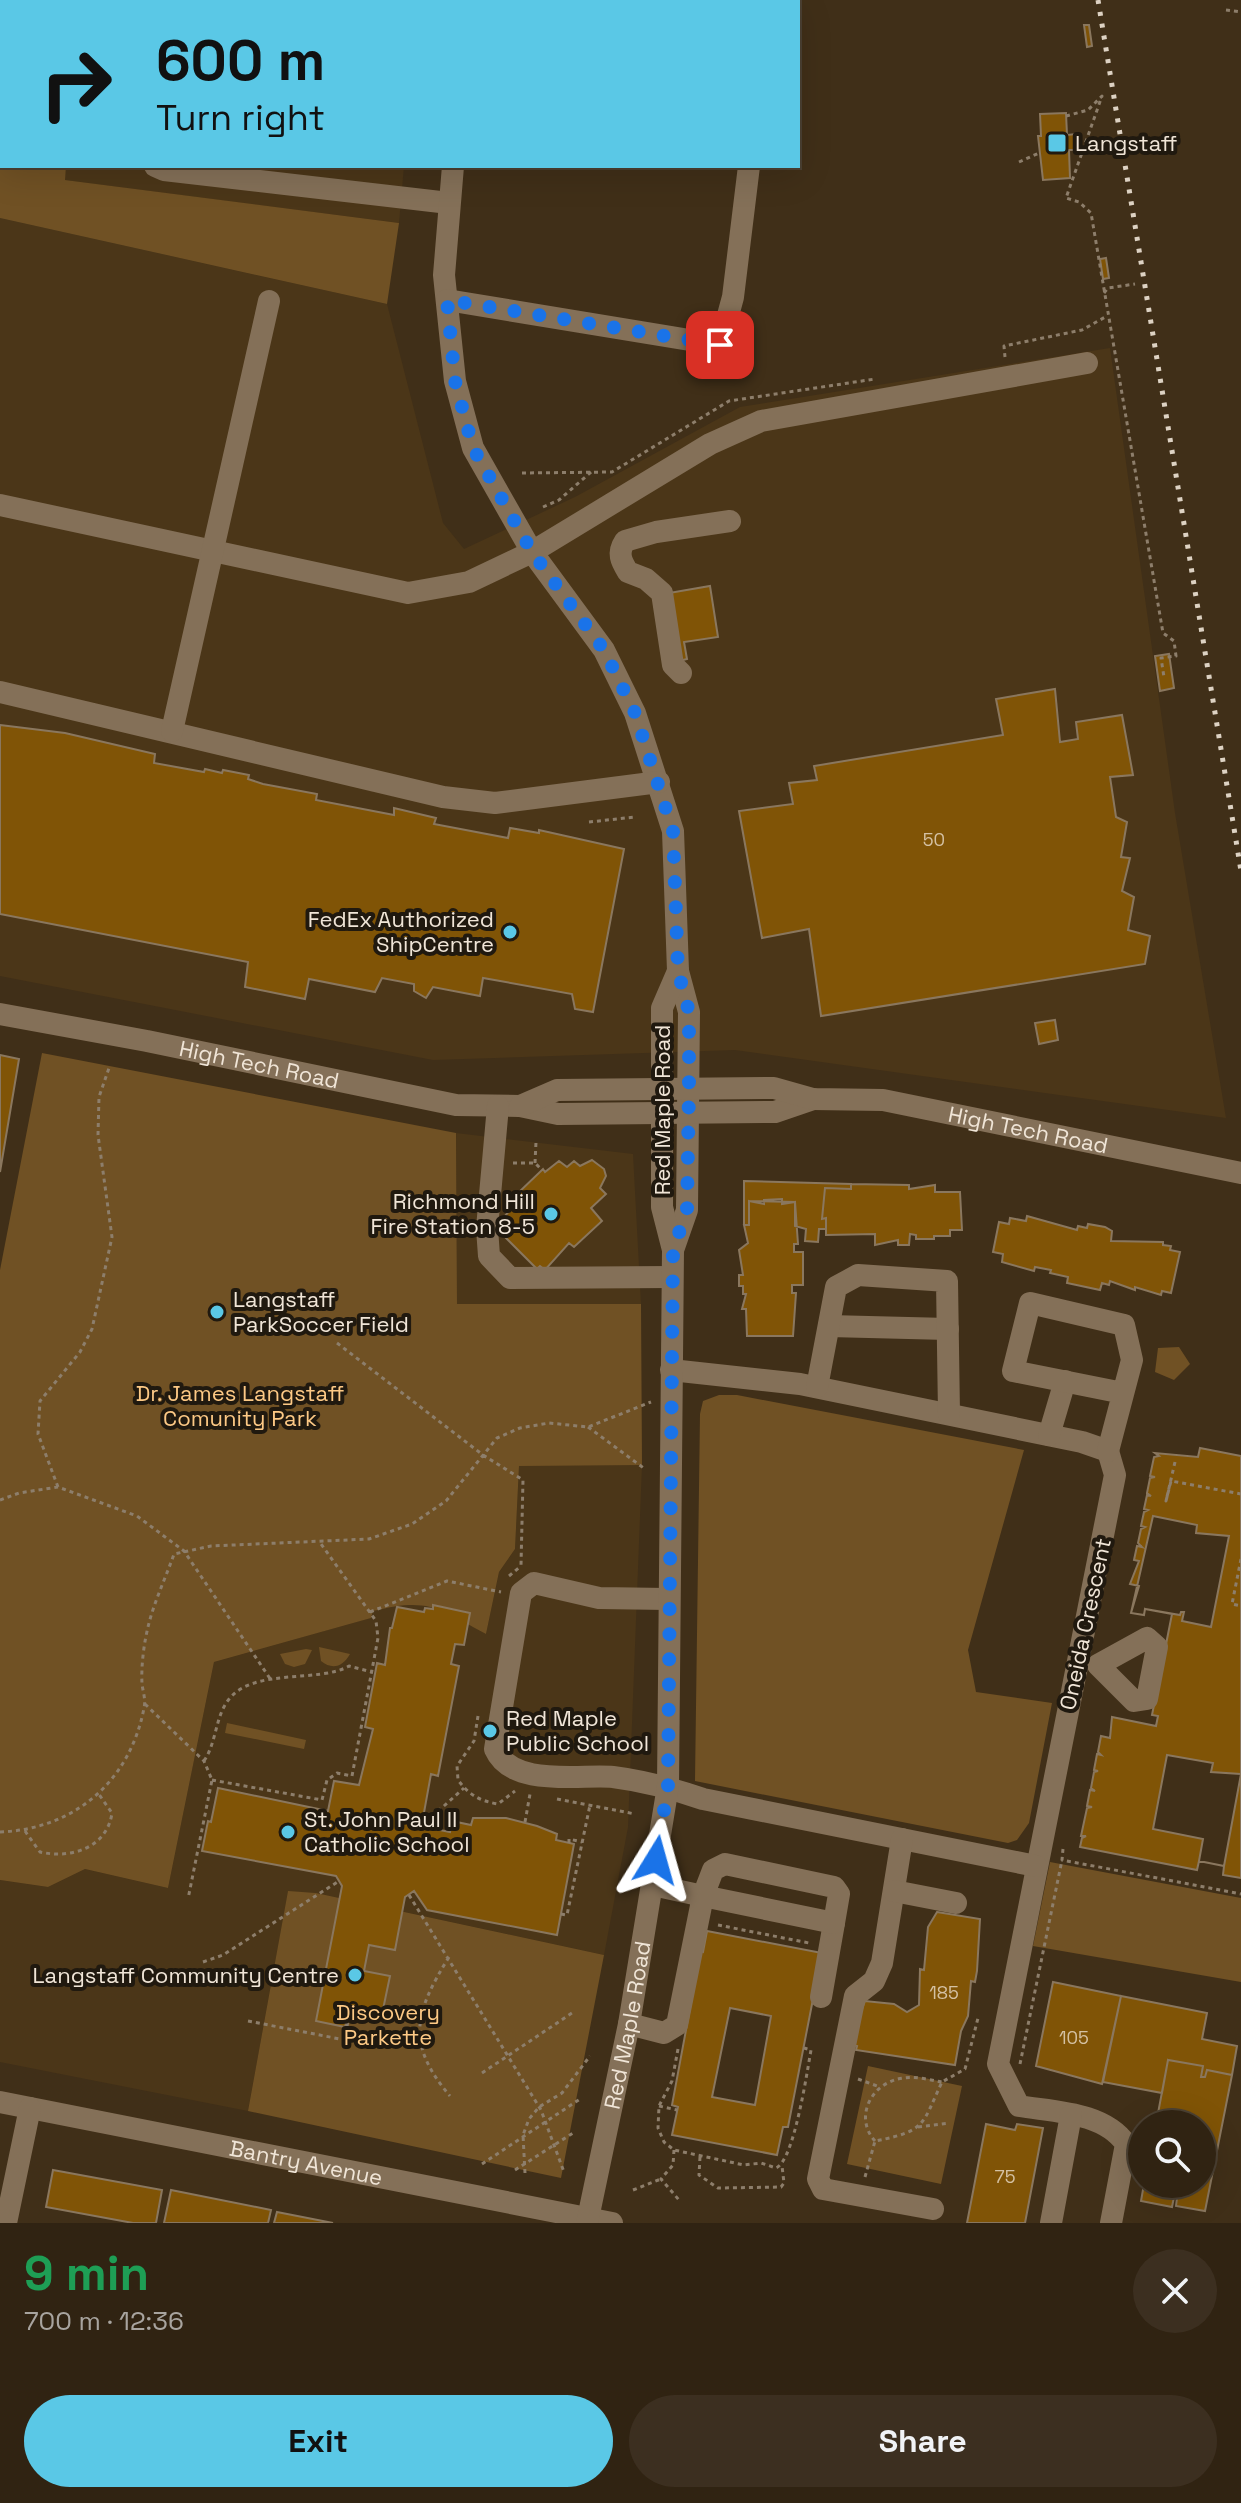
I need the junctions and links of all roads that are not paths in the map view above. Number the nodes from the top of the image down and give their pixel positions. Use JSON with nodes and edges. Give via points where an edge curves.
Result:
{"nodes":[{"id":1,"x":160,"y":168,"type":"edge"},
{"id":2,"x":453,"y":168,"type":"edge"},
{"id":3,"x":749,"y":168,"type":"edge"},
{"id":4,"x":449,"y":203,"type":"junction"},
{"id":5,"x":447,"y":300,"type":"junction"},
{"id":6,"x":269,"y":301,"type":"dead end"},
{"id":7,"x":1087,"y":363,"type":"dead end"},
{"id":8,"x":0,"y":505,"type":"edge"},
{"id":9,"x":730,"y":521,"type":"dead end"},
{"id":10,"x":213,"y":551,"type":"junction"},
{"id":11,"x":532,"y":552,"type":"junction"},
{"id":12,"x":681,"y":673,"type":"dead end"},
{"id":13,"x":0,"y":692,"type":"edge"},
{"id":14,"x":172,"y":731,"type":"junction"},
{"id":15,"x":659,"y":782,"type":"junction"},
{"id":16,"x":678,"y":971,"type":"junction"},
{"id":17,"x":0,"y":1014,"type":"edge"},
{"id":18,"x":663,"y":1088,"type":"junction"},
{"id":19,"x":689,"y":1088,"type":"junction"},
{"id":20,"x":813,"y":1099,"type":"junction"},
{"id":21,"x":509,"y":1106,"type":"junction"},
{"id":22,"x":661,"y":1113,"type":"junction"},
{"id":23,"x":687,"y":1113,"type":"junction"},
{"id":24,"x":1234,"y":1172,"type":"edge"},
{"id":25,"x":673,"y":1250,"type":"junction"},
{"id":26,"x":672,"y":1277,"type":"junction"},
{"id":27,"x":829,"y":1326,"type":"junction"},
{"id":28,"x":948,"y":1329,"type":"junction"},
{"id":29,"x":671,"y":1370,"type":"junction"},
{"id":30,"x":1065,"y":1381,"type":"junction"},
{"id":31,"x":817,"y":1387,"type":"junction"},
{"id":32,"x":1123,"y":1393,"type":"junction"},
{"id":33,"x":949,"y":1414,"type":"junction"},
{"id":34,"x":1049,"y":1435,"type":"junction"},
{"id":35,"x":1108,"y":1451,"type":"junction"},
{"id":36,"x":667,"y":1599,"type":"junction"},
{"id":37,"x":1087,"y":1662,"type":"junction"},
{"id":38,"x":668,"y":1786,"type":"junction"},
{"id":39,"x":902,"y":1839,"type":"junction"},
{"id":40,"x":1036,"y":1866,"type":"junction"},
{"id":41,"x":653,"y":1885,"type":"junction"},
{"id":42,"x":894,"y":1891,"type":"junction"},
{"id":43,"x":703,"y":1896,"type":"junction"},
{"id":44,"x":956,"y":1903,"type":"dead end"},
{"id":45,"x":834,"y":1923,"type":"junction"},
{"id":46,"x":821,"y":1997,"type":"dead end"},
{"id":47,"x":629,"y":2024,"type":"junction"},
{"id":48,"x":0,"y":2102,"type":"edge"},
{"id":49,"x":30,"y":2108,"type":"junction"},
{"id":50,"x":1071,"y":2115,"type":"junction"},
{"id":51,"x":933,"y":2209,"type":"dead end"},
{"id":52,"x":587,"y":2221,"type":"edge"},
{"id":53,"x":6,"y":2223,"type":"edge"},
{"id":54,"x":612,"y":2223,"type":"edge"},
{"id":55,"x":1051,"y":2223,"type":"edge"},
{"id":56,"x":1111,"y":2223,"type":"edge"}],
"edges":[{"from":1,"to":4,"type":"street"},
{"from":2,"to":4,"type":"street","name":"Red Maple Road"},
{"from":3,"to":5,"type":"street","via":[[733,297],[720,345]]},
{"from":4,"to":5,"type":"street","name":"Red Maple Road"},
{"from":5,"to":11,"type":"street","name":"Red Maple Road","via":[[455,381],[473,448]]},
{"from":6,"to":10,"type":"street"},
{"from":7,"to":11,"type":"street","via":[[761,421],[710,444]]},
{"from":8,"to":10,"type":"street"},
{"from":9,"to":12,"type":"street","via":[[656,532],[622,546],[628,572],[662,593],[673,665]]},
{"from":10,"to":11,"type":"street","via":[[408,593],[469,582]]},
{"from":10,"to":14,"type":"street"},
{"from":11,"to":15,"type":"street","name":"Red Maple Road","via":[[604,650],[635,713]]},
{"from":13,"to":14,"type":"street"},
{"from":14,"to":15,"type":"street","via":[[443,797],[495,803]]},
{"from":15,"to":16,"type":"street","name":"Red Maple Road","via":[[673,831]]},
{"from":16,"to":18,"type":"street","name":"Red Maple Road","via":[[662,1008]]},
{"from":16,"to":19,"type":"street","name":"Red Maple Road","via":[[689,1012]]},
{"from":17,"to":21,"type":"street","name":"High Tech Road","via":[[456,1105]]},
{"from":18,"to":19,"type":"street","name":"High Tech Road"},
{"from":18,"to":21,"type":"street","name":"High Tech Road","via":[[557,1090]]},
{"from":18,"to":22,"type":"street","name":"Red Maple Road"},
{"from":19,"to":20,"type":"street","name":"High Tech Road","via":[[774,1088]]},
{"from":19,"to":23,"type":"street","name":"Red Maple Road"},
{"from":20,"to":23,"type":"street","name":"High Tech Road","via":[[775,1112]]},
{"from":20,"to":24,"type":"street","name":"High Tech Road","via":[[883,1100]]},
{"from":21,"to":22,"type":"street","name":"High Tech Road","via":[[558,1114]]},
{"from":21,"to":26,"type":"street","via":[[493,1163],[489,1256],[510,1278]]},
{"from":22,"to":23,"type":"street","name":"High Tech Road"},
{"from":22,"to":25,"type":"street","name":"Red Maple Road","via":[[662,1207]]},
{"from":23,"to":25,"type":"street","name":"Red Maple Road","via":[[687,1210]]},
{"from":25,"to":26,"type":"street","name":"Red Maple Road"},
{"from":26,"to":29,"type":"street","name":"Red Maple Road"},
{"from":27,"to":28,"type":"street"},
{"from":27,"to":28,"type":"street","via":[[836,1287],[858,1275],[947,1281]]},
{"from":27,"to":31,"type":"street"},
{"from":28,"to":33,"type":"street"},
{"from":29,"to":31,"type":"street"},
{"from":29,"to":36,"type":"street","name":"Red Maple Road"},
{"from":30,"to":32,"type":"street"},
{"from":30,"to":32,"type":"street","via":[[1013,1371],[1030,1303],[1124,1325],[1132,1360]]},
{"from":30,"to":34,"type":"street"},
{"from":31,"to":33,"type":"street"},
{"from":32,"to":35,"type":"street"},
{"from":33,"to":34,"type":"street"},
{"from":34,"to":35,"type":"street"},
{"from":35,"to":37,"type":"street","name":"Oneida Crescent","via":[[1115,1475]]},
{"from":36,"to":38,"type":"street","name":"Red Maple Road"},
{"from":36,"to":38,"type":"street","via":[[599,1598],[534,1583],[526,1586],[495,1749],[506,1765],[560,1780],[596,1776]]},
{"from":37,"to":37,"type":"street","via":[[1134,1701],[1147,1699],[1157,1639]]},
{"from":37,"to":40,"type":"street","name":"Oneida Crescent"},
{"from":38,"to":39,"type":"street","via":[[703,1799]]},
{"from":38,"to":41,"type":"street","name":"Red Maple Road"},
{"from":39,"to":40,"type":"street"},
{"from":39,"to":42,"type":"street"},
{"from":40,"to":50,"type":"street","name":"Oneida Crescent","via":[[998,2064],[1019,2106]]},
{"from":41,"to":43,"type":"street"},
{"from":41,"to":47,"type":"street","name":"Red Maple Road"},
{"from":42,"to":44,"type":"street"},
{"from":42,"to":51,"type":"street","via":[[882,1963],[874,1981],[855,1996],[818,2179],[823,2189]]},
{"from":43,"to":45,"type":"street"},
{"from":43,"to":45,"type":"street","via":[[713,1870],[725,1864],[834,1887],[839,1894]]},
{"from":43,"to":47,"type":"street","via":[[677,2025],[664,2033]]},
{"from":45,"to":46,"type":"street"},
{"from":47,"to":52,"type":"street","name":"Red Maple Road"},
{"from":48,"to":49,"type":"street","name":"Bantry Avenue"},
{"from":49,"to":52,"type":"street","name":"Bantry Avenue"},
{"from":49,"to":53,"type":"street"},
{"from":50,"to":55,"type":"street"},
{"from":50,"to":56,"type":"street","via":[[1103,2122],[1126,2144]]},
{"from":52,"to":54,"type":"street","name":"Bantry Avenue"}]}
